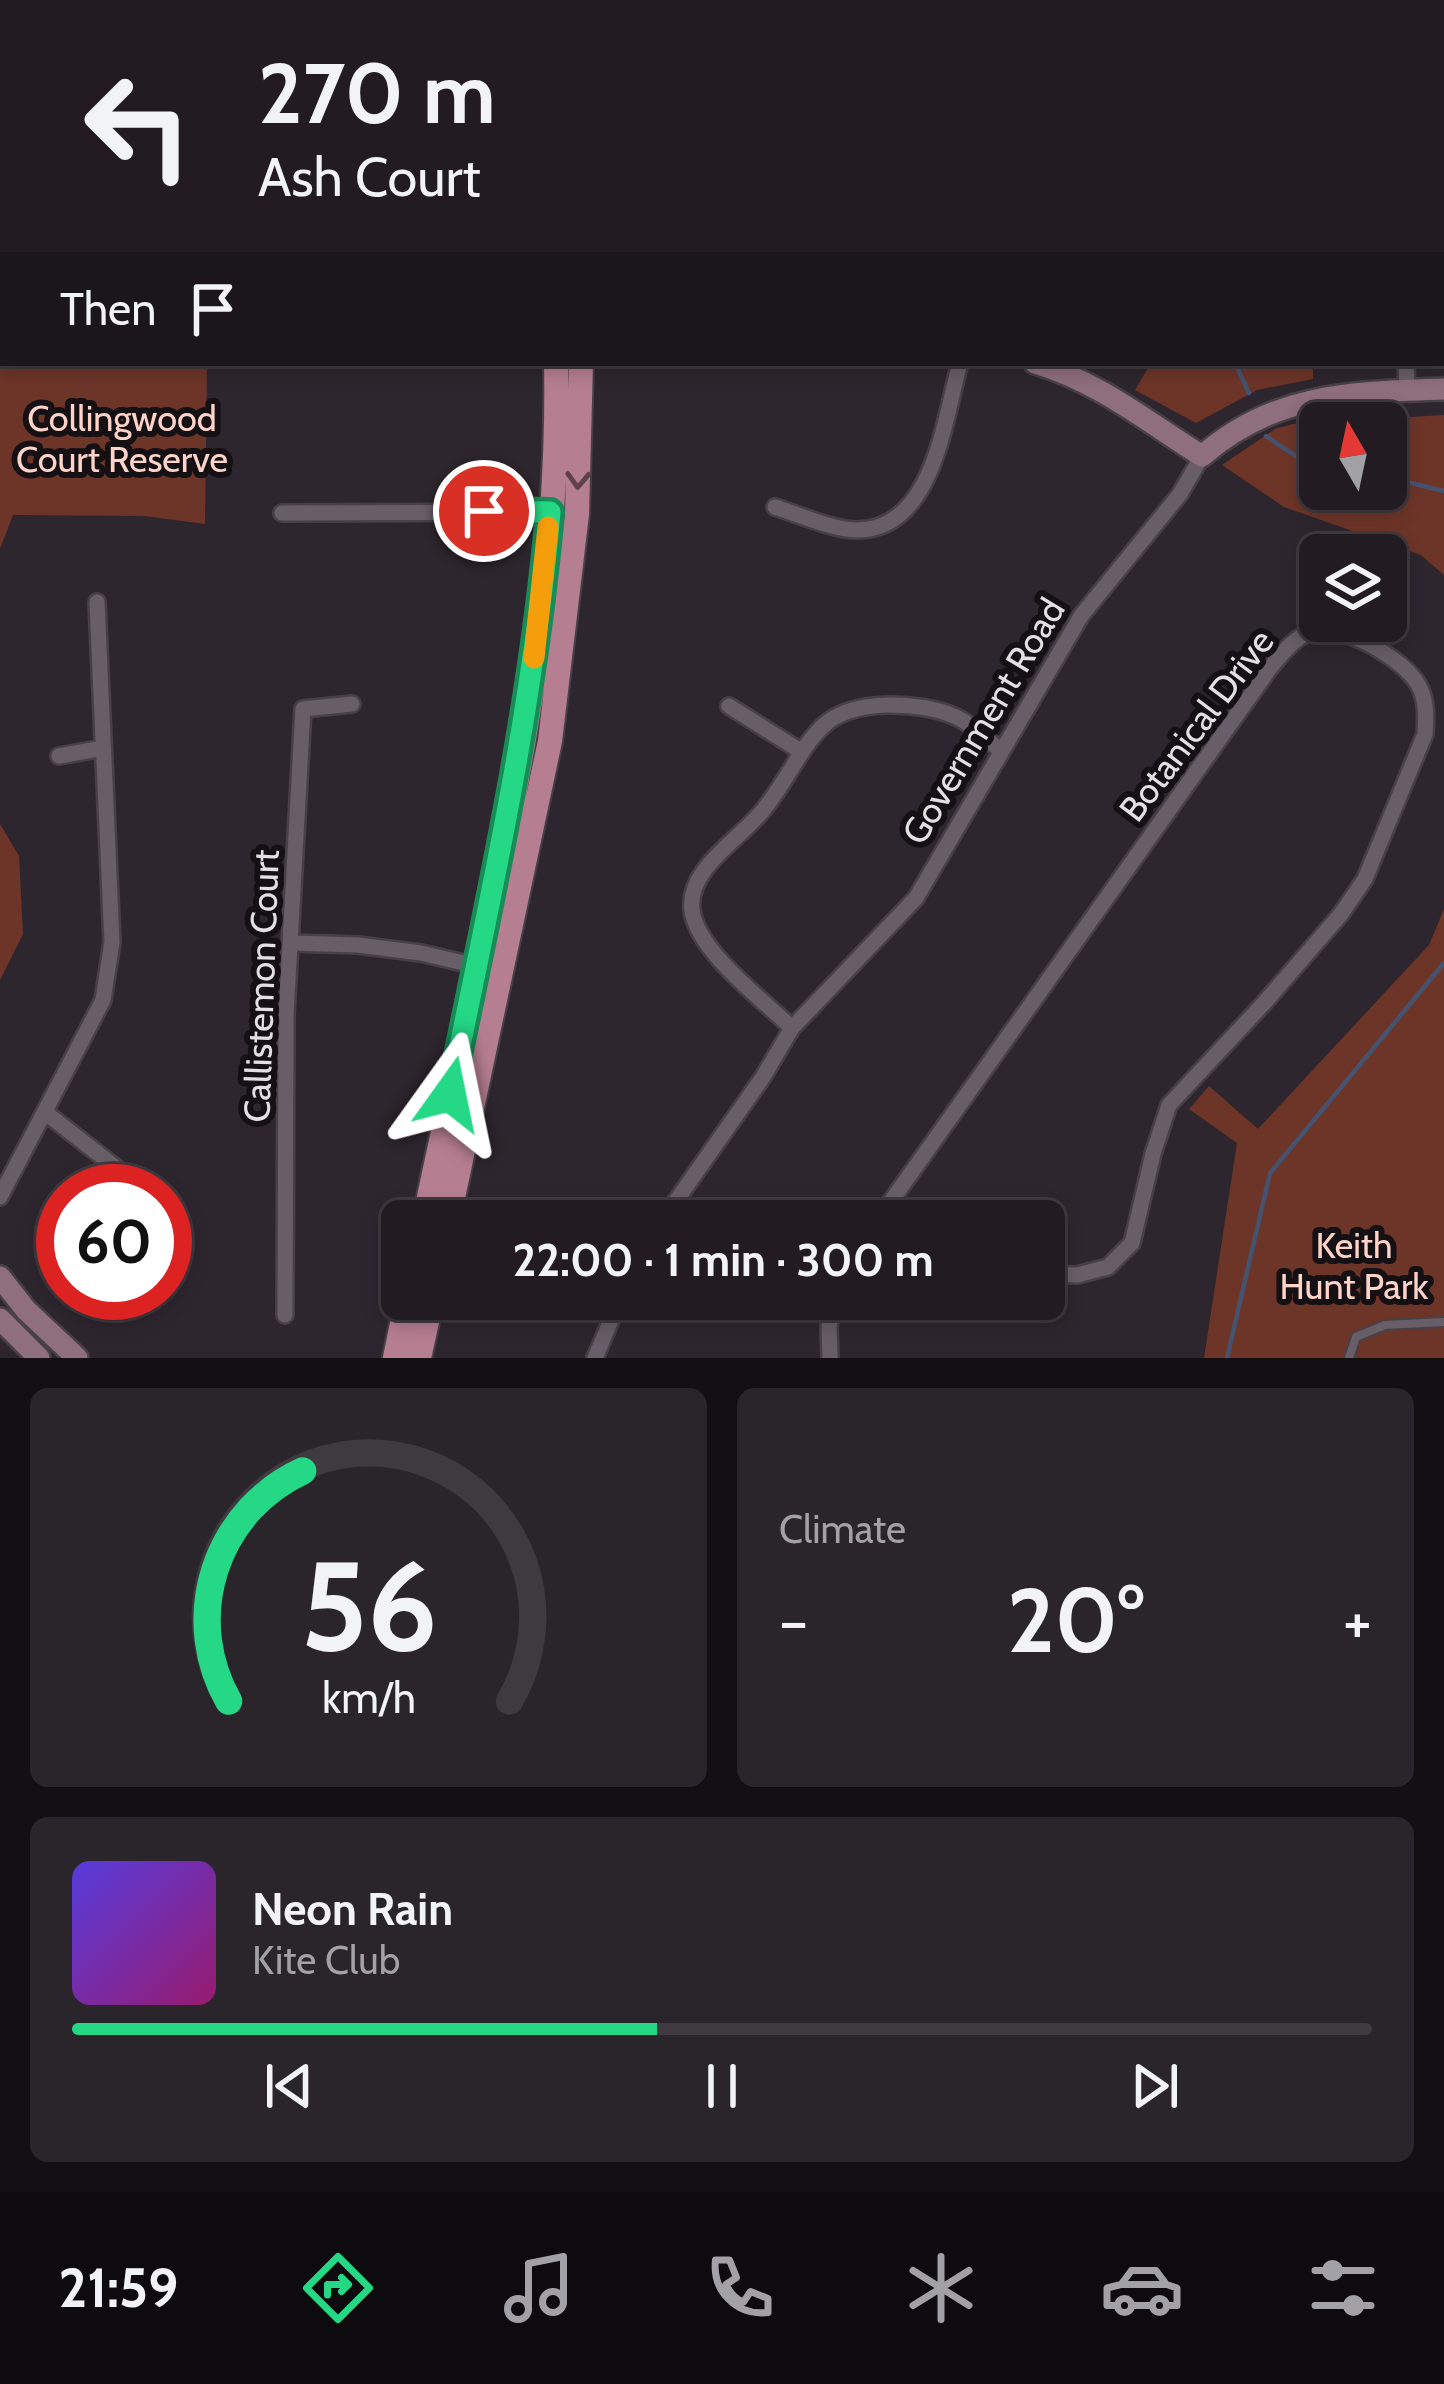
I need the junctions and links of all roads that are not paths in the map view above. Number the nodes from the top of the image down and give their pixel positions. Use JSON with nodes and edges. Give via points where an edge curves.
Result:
{"nodes":[{"id":1,"x":556,"y":366,"type":"edge"},
{"id":2,"x":581,"y":366,"type":"edge"},
{"id":3,"x":959,"y":366,"type":"edge"},
{"id":4,"x":1043,"y":366,"type":"edge"},
{"id":5,"x":1406,"y":366,"type":"edge"},
{"id":6,"x":1444,"y":389,"type":"edge"},
{"id":7,"x":1406,"y":390,"type":"junction"},
{"id":8,"x":1202,"y":456,"type":"junction"},
{"id":9,"x":775,"y":507,"type":"dead end"},
{"id":10,"x":550,"y":512,"type":"junction"},
{"id":11,"x":282,"y":513,"type":"dead end"},
{"id":12,"x":97,"y":602,"type":"dead end"},
{"id":13,"x":352,"y":704,"type":"dead end"},
{"id":14,"x":729,"y":706,"type":"dead end"},
{"id":15,"x":103,"y":748,"type":"junction"},
{"id":16,"x":1000,"y":750,"type":"junction"},
{"id":17,"x":802,"y":752,"type":"junction"},
{"id":18,"x":58,"y":756,"type":"dead end"},
{"id":19,"x":292,"y":943,"type":"junction"},
{"id":20,"x":476,"y":967,"type":"junction"},
{"id":21,"x":503,"y":971,"type":"junction"},
{"id":22,"x":792,"y":1028,"type":"junction"},
{"id":23,"x":46,"y":1113,"type":"junction"},
{"id":24,"x":110,"y":1164,"type":"edge"},
{"id":25,"x":0,"y":1197,"type":"edge"},
{"id":26,"x":428,"y":1200,"type":"edge"},
{"id":27,"x":453,"y":1200,"type":"edge"},
{"id":28,"x":677,"y":1200,"type":"edge"},
{"id":29,"x":892,"y":1200,"type":"edge"},
{"id":30,"x":1065,"y":1275,"type":"edge"},
{"id":31,"x":0,"y":1277,"type":"edge"},
{"id":32,"x":285,"y":1316,"type":"dead end"},
{"id":33,"x":0,"y":1319,"type":"edge"},
{"id":34,"x":403,"y":1320,"type":"edge"},
{"id":35,"x":428,"y":1320,"type":"edge"},
{"id":36,"x":611,"y":1320,"type":"edge"},
{"id":37,"x":831,"y":1320,"type":"edge"},
{"id":38,"x":1444,"y":1322,"type":"edge"},
{"id":39,"x":422,"y":1353,"type":"edge"},
{"id":40,"x":39,"y":1358,"type":"edge"},
{"id":41,"x":77,"y":1358,"type":"edge"},
{"id":42,"x":395,"y":1358,"type":"edge"},
{"id":43,"x":595,"y":1358,"type":"edge"},
{"id":44,"x":830,"y":1358,"type":"edge"},
{"id":45,"x":1349,"y":1358,"type":"edge"}],
"edges":[{"from":1,"to":10,"type":"main road"},
{"from":2,"to":21,"type":"main road","one_way":true,"via":[[564,648]]},
{"from":3,"to":9,"type":"street","via":[[925,488],[896,520],[856,530]]},
{"from":4,"to":8,"type":"street","via":[[1083,380]]},
{"from":5,"to":7,"type":"street"},
{"from":6,"to":7,"type":"street","name":"Government Road"},
{"from":7,"to":8,"type":"street","name":"Government Road","via":[[1322,397],[1263,413]]},
{"from":8,"to":16,"type":"street","name":"Government Road","via":[[1081,616]]},
{"from":10,"to":11,"type":"street"},
{"from":10,"to":20,"type":"main road","via":[[528,706]]},
{"from":12,"to":15,"type":"street"},
{"from":13,"to":19,"type":"street","name":"Callistemon Court","via":[[303,709]]},
{"from":14,"to":17,"type":"street"},
{"from":15,"to":18,"type":"street"},
{"from":15,"to":23,"type":"street","via":[[109,962],[103,1000]]},
{"from":16,"to":17,"type":"street","via":[[938,710],[873,707],[826,722]]},
{"from":16,"to":22,"type":"street","name":"Government Road","via":[[916,898]]},
{"from":17,"to":22,"type":"street","via":[[781,791],[700,875],[692,901],[705,944]]},
{"from":19,"to":20,"type":"street","via":[[380,947]]},
{"from":19,"to":32,"type":"street","name":"Callistemon Court"},
{"from":20,"to":21,"type":"street"},
{"from":20,"to":26,"type":"main road"},
{"from":21,"to":27,"type":"main road"},
{"from":22,"to":28,"type":"street","name":"Government Road"},
{"from":23,"to":24,"type":"street"},
{"from":23,"to":25,"type":"street"},
{"from":29,"to":30,"type":"street","name":"Botanical Drive","via":[[1270,668],[1308,632],[1353,635],[1412,675],[1424,699],[1425,734],[1380,848],[1341,914],[1169,1106],[1132,1243],[1108,1267]]},
{"from":31,"to":41,"type":"street"},
{"from":33,"to":40,"type":"street"},
{"from":34,"to":42,"type":"main road"},
{"from":35,"to":39,"type":"main road"},
{"from":36,"to":43,"type":"street"},
{"from":37,"to":44,"type":"street"},
{"from":38,"to":45,"type":"lane","via":[[1385,1325],[1356,1337]]}]}
